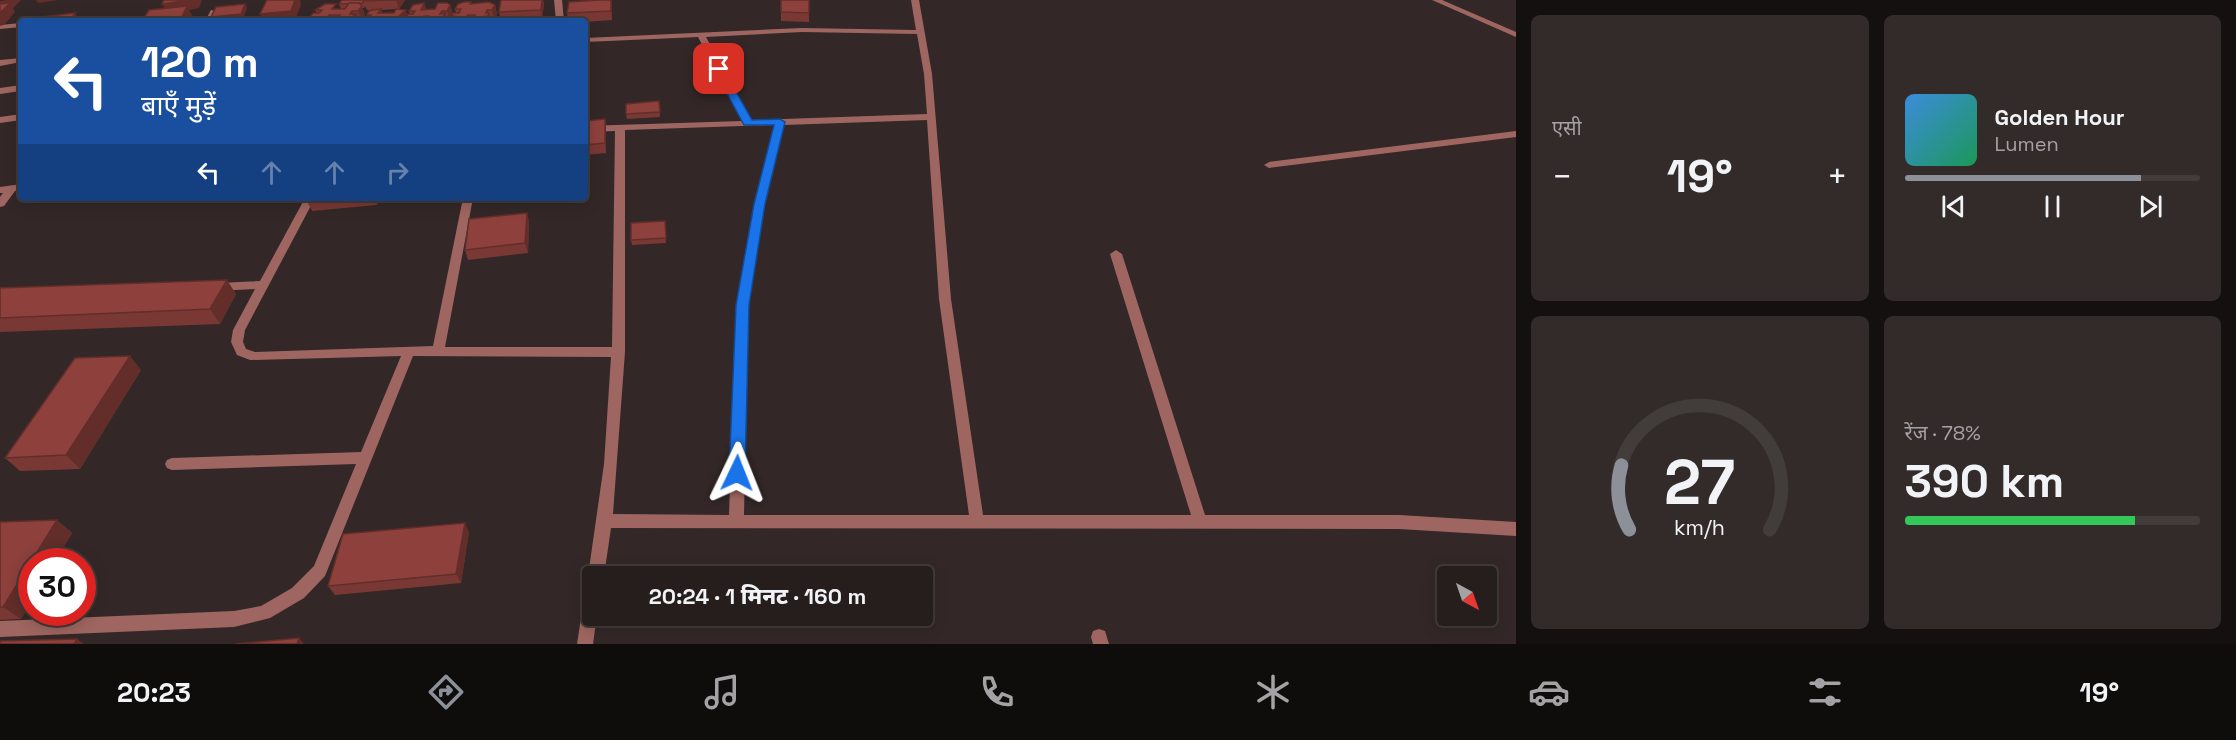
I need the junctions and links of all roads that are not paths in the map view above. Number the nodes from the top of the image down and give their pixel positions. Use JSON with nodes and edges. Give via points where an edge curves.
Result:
{"nodes":[{"id":1,"x":558,"y":0,"type":"edge"},
{"id":2,"x":915,"y":0,"type":"edge"},
{"id":3,"x":1436,"y":0,"type":"edge"},
{"id":4,"x":214,"y":12,"type":"edge"},
{"id":5,"x":211,"y":18,"type":"edge"},
{"id":6,"x":560,"y":18,"type":"edge"},
{"id":7,"x":18,"y":25,"type":"edge"},
{"id":8,"x":0,"y":27,"type":"edge"},
{"id":9,"x":922,"y":32,"type":"junction"},
{"id":10,"x":700,"y":33,"type":"junction"},
{"id":11,"x":1516,"y":35,"type":"edge"},
{"id":12,"x":588,"y":40,"type":"edge"},
{"id":13,"x":18,"y":60,"type":"edge"},
{"id":14,"x":0,"y":63,"type":"edge"},
{"id":15,"x":18,"y":88,"type":"edge"},
{"id":16,"x":0,"y":91,"type":"edge"},
{"id":17,"x":18,"y":117,"type":"edge"},
{"id":18,"x":932,"y":117,"type":"junction"},
{"id":19,"x":0,"y":120,"type":"edge"},
{"id":20,"x":780,"y":122,"type":"junction"},
{"id":21,"x":748,"y":123,"type":"junction"},
{"id":22,"x":620,"y":128,"type":"junction"},
{"id":23,"x":588,"y":129,"type":"edge"},
{"id":24,"x":1516,"y":134,"type":"edge"},
{"id":25,"x":1269,"y":165,"type":"dead end"},
{"id":26,"x":16,"y":188,"type":"edge"},
{"id":27,"x":0,"y":190,"type":"edge"},
{"id":28,"x":308,"y":201,"type":"edge"},
{"id":29,"x":467,"y":201,"type":"edge"},
{"id":30,"x":0,"y":204,"type":"edge"},
{"id":31,"x":1116,"y":254,"type":"dead end"},
{"id":32,"x":263,"y":285,"type":"junction"},
{"id":33,"x":203,"y":288,"type":"edge"},
{"id":34,"x":409,"y":351,"type":"junction"},
{"id":35,"x":438,"y":352,"type":"junction"},
{"id":36,"x":619,"y":352,"type":"junction"},
{"id":37,"x":366,"y":458,"type":"junction"},
{"id":38,"x":172,"y":465,"type":"dead end"},
{"id":39,"x":606,"y":520,"type":"junction"},
{"id":40,"x":736,"y":520,"type":"junction"},
{"id":41,"x":977,"y":521,"type":"junction"},
{"id":42,"x":1200,"y":522,"type":"junction"},
{"id":43,"x":1516,"y":529,"type":"edge"},
{"id":44,"x":598,"y":566,"type":"edge"},
{"id":45,"x":588,"y":626,"type":"edge"},
{"id":46,"x":0,"y":629,"type":"edge"},
{"id":47,"x":585,"y":644,"type":"edge"}],
"edges":[{"from":1,"to":6,"type":"street"},
{"from":2,"to":9,"type":"street"},
{"from":3,"to":11,"type":"street"},
{"from":4,"to":5,"type":"street"},
{"from":7,"to":8,"type":"street"},
{"from":9,"to":10,"type":"street"},
{"from":9,"to":18,"type":"street"},
{"from":10,"to":12,"type":"street"},
{"from":10,"to":21,"type":"street"},
{"from":13,"to":14,"type":"street"},
{"from":15,"to":16,"type":"street"},
{"from":17,"to":19,"type":"street"},
{"from":18,"to":20,"type":"street"},
{"from":18,"to":41,"type":"street","via":[[945,299]]},
{"from":20,"to":21,"type":"street"},
{"from":20,"to":40,"type":"street","via":[[742,305]]},
{"from":21,"to":22,"type":"street"},
{"from":22,"to":23,"type":"street"},
{"from":22,"to":36,"type":"street"},
{"from":24,"to":25,"type":"street"},
{"from":26,"to":27,"type":"street"},
{"from":26,"to":30,"type":"street"},
{"from":28,"to":32,"type":"street"},
{"from":29,"to":35,"type":"street"},
{"from":31,"to":42,"type":"street"},
{"from":32,"to":33,"type":"street"},
{"from":32,"to":34,"type":"street","via":[[239,330],[237,342],[241,352],[254,357]]},
{"from":34,"to":35,"type":"street"},
{"from":34,"to":37,"type":"street"},
{"from":35,"to":36,"type":"street"},
{"from":36,"to":39,"type":"street"},
{"from":37,"to":38,"type":"street"},
{"from":37,"to":46,"type":"street","via":[[320,571],[298,593],[264,613],[234,619]]},
{"from":39,"to":40,"type":"street"},
{"from":39,"to":44,"type":"street"},
{"from":40,"to":41,"type":"street"},
{"from":41,"to":42,"type":"street"},
{"from":42,"to":43,"type":"street","via":[[1399,522]]},
{"from":45,"to":47,"type":"street"}]}
